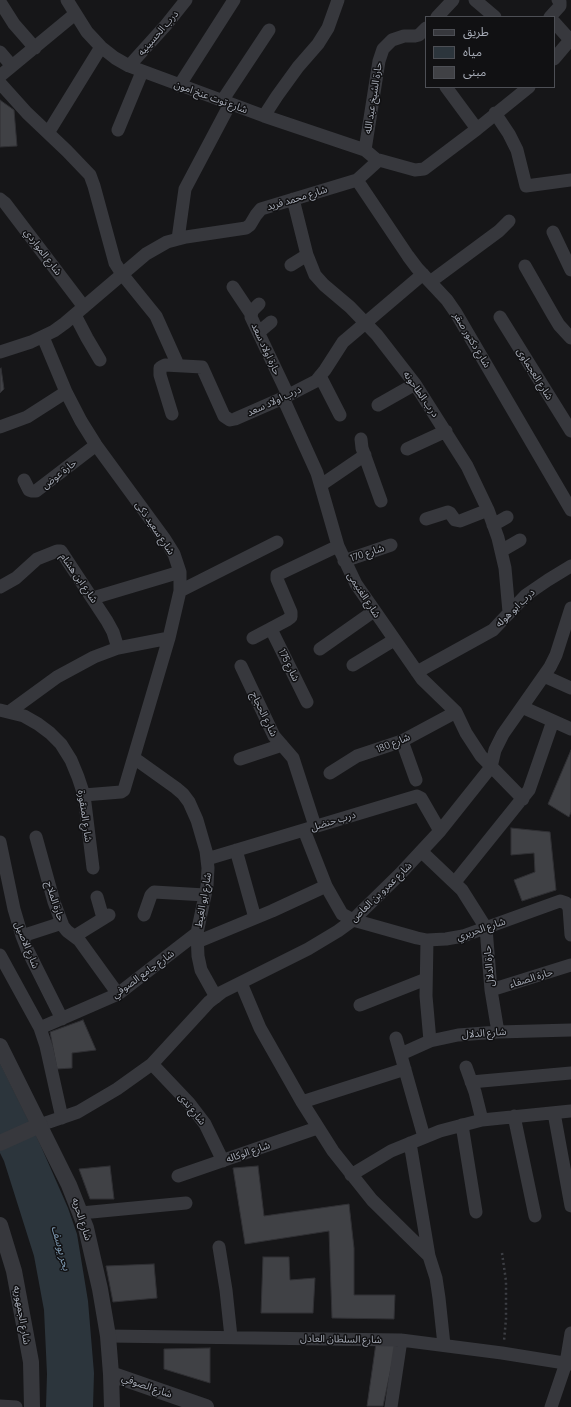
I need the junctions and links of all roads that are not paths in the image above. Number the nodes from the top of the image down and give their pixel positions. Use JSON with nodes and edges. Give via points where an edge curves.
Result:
{"nodes":[{"id":1,"x":67,"y":0,"type":"edge"},
{"id":2,"x":186,"y":0,"type":"edge"},
{"id":3,"x":234,"y":0,"type":"edge"},
{"id":4,"x":338,"y":0,"type":"edge"},
{"id":5,"x":453,"y":0,"type":"edge"},
{"id":6,"x":475,"y":0,"type":"edge"},
{"id":7,"x":558,"y":0,"type":"edge"},
{"id":8,"x":0,"y":2,"type":"edge"},
{"id":9,"x":75,"y":14,"type":"junction"},
{"id":10,"x":438,"y":16,"type":"edge"},
{"id":11,"x":494,"y":16,"type":"edge"},
{"id":12,"x":551,"y":16,"type":"edge"},
{"id":13,"x":555,"y":23,"type":"edge"},
{"id":14,"x":425,"y":29,"type":"edge"},
{"id":15,"x":269,"y":30,"type":"dead end"},
{"id":16,"x":570,"y":40,"type":"edge"},
{"id":17,"x":34,"y":48,"type":"junction"},
{"id":18,"x":101,"y":48,"type":"junction"},
{"id":19,"x":0,"y":52,"type":"edge"},
{"id":20,"x":555,"y":58,"type":"edge"},
{"id":21,"x":12,"y":66,"type":"junction"},
{"id":22,"x":129,"y":66,"type":"junction"},
{"id":23,"x":142,"y":72,"type":"junction"},
{"id":24,"x":0,"y":76,"type":"edge"},
{"id":25,"x":0,"y":83,"type":"edge"},
{"id":26,"x":179,"y":86,"type":"junction"},
{"id":27,"x":447,"y":88,"type":"edge"},
{"id":28,"x":528,"y":88,"type":"edge"},
{"id":29,"x":226,"y":103,"type":"junction"},
{"id":30,"x":496,"y":113,"type":"junction"},
{"id":31,"x":264,"y":116,"type":"junction"},
{"id":32,"x":477,"y":129,"type":"junction"},
{"id":33,"x":118,"y":130,"type":"dead end"},
{"id":34,"x":48,"y":133,"type":"junction"},
{"id":35,"x":365,"y":150,"type":"junction"},
{"id":36,"x":377,"y":160,"type":"junction"},
{"id":37,"x":357,"y":180,"type":"junction"},
{"id":38,"x":571,"y":180,"type":"edge"},
{"id":39,"x":0,"y":199,"type":"edge"},
{"id":40,"x":293,"y":199,"type":"junction"},
{"id":41,"x":509,"y":221,"type":"dead end"},
{"id":42,"x":553,"y":232,"type":"dead end"},
{"id":43,"x":178,"y":239,"type":"junction"},
{"id":44,"x":307,"y":255,"type":"junction"},
{"id":45,"x":292,"y":265,"type":"dead end"},
{"id":46,"x":525,"y":266,"type":"dead end"},
{"id":47,"x":571,"y":270,"type":"edge"},
{"id":48,"x":122,"y":274,"type":"junction"},
{"id":49,"x":427,"y":278,"type":"junction"},
{"id":50,"x":233,"y":287,"type":"dead end"},
{"id":51,"x":80,"y":311,"type":"junction"},
{"id":52,"x":500,"y":317,"type":"dead end"},
{"id":53,"x":271,"y":322,"type":"dead end"},
{"id":54,"x":365,"y":322,"type":"junction"},
{"id":55,"x":259,"y":332,"type":"junction"},
{"id":56,"x":43,"y":337,"type":"junction"},
{"id":57,"x":571,"y":338,"type":"edge"},
{"id":58,"x":0,"y":352,"type":"edge"},
{"id":59,"x":100,"y":360,"type":"dead end"},
{"id":60,"x":178,"y":366,"type":"junction"},
{"id":61,"x":320,"y":376,"type":"junction"},
{"id":62,"x":415,"y":384,"type":"junction"},
{"id":63,"x":66,"y":392,"type":"junction"},
{"id":64,"x":286,"y":397,"type":"junction"},
{"id":65,"x":378,"y":405,"type":"dead end"},
{"id":66,"x":172,"y":414,"type":"dead end"},
{"id":67,"x":340,"y":414,"type":"dead end"},
{"id":68,"x":0,"y":427,"type":"edge"},
{"id":69,"x":446,"y":431,"type":"junction"},
{"id":70,"x":571,"y":431,"type":"edge"},
{"id":71,"x":361,"y":439,"type":"dead end"},
{"id":72,"x":96,"y":445,"type":"junction"},
{"id":73,"x":407,"y":449,"type":"dead end"},
{"id":74,"x":365,"y":455,"type":"junction"},
{"id":75,"x":24,"y":480,"type":"dead end"},
{"id":76,"x":321,"y":485,"type":"junction"},
{"id":77,"x":381,"y":501,"type":"dead end"},
{"id":78,"x":488,"y":510,"type":"junction"},
{"id":79,"x":571,"y":510,"type":"edge"},
{"id":80,"x":507,"y":517,"type":"dead end"},
{"id":81,"x":426,"y":519,"type":"dead end"},
{"id":82,"x":493,"y":526,"type":"junction"},
{"id":83,"x":520,"y":540,"type":"dead end"},
{"id":84,"x":277,"y":542,"type":"dead end"},
{"id":85,"x":338,"y":546,"type":"junction"},
{"id":86,"x":391,"y":546,"type":"dead end"},
{"id":87,"x":501,"y":551,"type":"junction"},
{"id":88,"x":344,"y":561,"type":"junction"},
{"id":89,"x":571,"y":566,"type":"edge"},
{"id":90,"x":180,"y":572,"type":"junction"},
{"id":91,"x":0,"y":587,"type":"edge"},
{"id":92,"x":180,"y":591,"type":"junction"},
{"id":93,"x":93,"y":598,"type":"junction"},
{"id":94,"x":374,"y":611,"type":"junction"},
{"id":95,"x":571,"y":611,"type":"edge"},
{"id":96,"x":509,"y":612,"type":"junction"},
{"id":97,"x":271,"y":629,"type":"junction"},
{"id":98,"x":169,"y":638,"type":"junction"},
{"id":99,"x":253,"y":638,"type":"dead end"},
{"id":100,"x":394,"y":640,"type":"junction"},
{"id":101,"x":118,"y":648,"type":"junction"},
{"id":102,"x":320,"y":649,"type":"dead end"},
{"id":103,"x":353,"y":665,"type":"dead end"},
{"id":104,"x":241,"y":666,"type":"dead end"},
{"id":105,"x":417,"y":672,"type":"junction"},
{"id":106,"x":544,"y":676,"type":"junction"},
{"id":107,"x":571,"y":688,"type":"edge"},
{"id":108,"x":307,"y":702,"type":"dead end"},
{"id":109,"x":522,"y":707,"type":"junction"},
{"id":110,"x":5,"y":711,"type":"edge"},
{"id":111,"x":456,"y":712,"type":"junction"},
{"id":112,"x":553,"y":721,"type":"junction"},
{"id":113,"x":571,"y":729,"type":"edge"},
{"id":114,"x":402,"y":741,"type":"junction"},
{"id":115,"x":282,"y":745,"type":"junction"},
{"id":116,"x":134,"y":758,"type":"junction"},
{"id":117,"x":240,"y":759,"type":"dead end"},
{"id":118,"x":490,"y":767,"type":"junction"},
{"id":119,"x":330,"y":773,"type":"dead end"},
{"id":120,"x":416,"y":780,"type":"dead end"},
{"id":121,"x":84,"y":795,"type":"junction"},
{"id":122,"x":523,"y":799,"type":"junction"},
{"id":123,"x":310,"y":828,"type":"junction"},
{"id":124,"x":440,"y":831,"type":"junction"},
{"id":125,"x":36,"y":836,"type":"dead end"},
{"id":126,"x":0,"y":842,"type":"edge"},
{"id":127,"x":236,"y":850,"type":"junction"},
{"id":128,"x":422,"y":852,"type":"junction"},
{"id":129,"x":207,"y":859,"type":"junction"},
{"id":130,"x":93,"y":868,"type":"dead end"},
{"id":131,"x":455,"y":882,"type":"junction"},
{"id":132,"x":326,"y":886,"type":"junction"},
{"id":133,"x":205,"y":895,"type":"junction"},
{"id":134,"x":96,"y":897,"type":"dead end"},
{"id":135,"x":144,"y":915,"type":"dead end"},
{"id":136,"x":255,"y":918,"type":"junction"},
{"id":137,"x":353,"y":920,"type":"junction"},
{"id":138,"x":62,"y":923,"type":"junction"},
{"id":139,"x":486,"y":928,"type":"junction"},
{"id":140,"x":571,"y":935,"type":"edge"},
{"id":141,"x":22,"y":936,"type":"junction"},
{"id":142,"x":75,"y":936,"type":"junction"},
{"id":143,"x":197,"y":937,"type":"junction"},
{"id":144,"x":427,"y":940,"type":"junction"},
{"id":145,"x":0,"y":955,"type":"edge"},
{"id":146,"x":571,"y":965,"type":"edge"},
{"id":147,"x":426,"y":979,"type":"junction"},
{"id":148,"x":241,"y":983,"type":"junction"},
{"id":149,"x":491,"y":990,"type":"junction"},
{"id":150,"x":118,"y":994,"type":"junction"},
{"id":151,"x":216,"y":997,"type":"junction"},
{"id":152,"x":360,"y":1005,"type":"dead end"},
{"id":153,"x":62,"y":1019,"type":"junction"},
{"id":154,"x":40,"y":1028,"type":"junction"},
{"id":155,"x":571,"y":1030,"type":"edge"},
{"id":156,"x":498,"y":1032,"type":"junction"},
{"id":157,"x":396,"y":1038,"type":"dead end"},
{"id":158,"x":430,"y":1041,"type":"junction"},
{"id":159,"x":0,"y":1046,"type":"edge"},
{"id":160,"x":401,"y":1054,"type":"junction"},
{"id":161,"x":152,"y":1064,"type":"junction"},
{"id":162,"x":466,"y":1066,"type":"dead end"},
{"id":163,"x":405,"y":1069,"type":"junction"},
{"id":164,"x":571,"y":1074,"type":"edge"},
{"id":165,"x":471,"y":1082,"type":"junction"},
{"id":166,"x":302,"y":1102,"type":"junction"},
{"id":167,"x":571,"y":1111,"type":"edge"},
{"id":168,"x":554,"y":1113,"type":"junction"},
{"id":169,"x":514,"y":1116,"type":"junction"},
{"id":170,"x":62,"y":1118,"type":"junction"},
{"id":171,"x":482,"y":1120,"type":"junction"},
{"id":172,"x":462,"y":1125,"type":"junction"},
{"id":173,"x":35,"y":1127,"type":"junction"},
{"id":174,"x":317,"y":1128,"type":"junction"},
{"id":175,"x":424,"y":1137,"type":"junction"},
{"id":176,"x":0,"y":1143,"type":"edge"},
{"id":177,"x":410,"y":1143,"type":"junction"},
{"id":178,"x":223,"y":1161,"type":"junction"},
{"id":179,"x":351,"y":1175,"type":"junction"},
{"id":180,"x":178,"y":1176,"type":"dead end"},
{"id":181,"x":186,"y":1202,"type":"dead end"},
{"id":182,"x":571,"y":1206,"type":"edge"},
{"id":183,"x":476,"y":1212,"type":"dead end"},
{"id":184,"x":81,"y":1213,"type":"junction"},
{"id":185,"x":535,"y":1216,"type":"dead end"},
{"id":186,"x":0,"y":1226,"type":"edge"},
{"id":187,"x":219,"y":1246,"type":"dead end"},
{"id":188,"x":429,"y":1256,"type":"junction"},
{"id":189,"x":571,"y":1333,"type":"edge"},
{"id":190,"x":108,"y":1336,"type":"junction"},
{"id":191,"x":231,"y":1337,"type":"junction"},
{"id":192,"x":401,"y":1340,"type":"junction"},
{"id":193,"x":444,"y":1345,"type":"junction"},
{"id":194,"x":568,"y":1364,"type":"edge"},
{"id":195,"x":111,"y":1374,"type":"junction"},
{"id":196,"x":0,"y":1406,"type":"edge"},
{"id":197,"x":16,"y":1407,"type":"edge"},
{"id":198,"x":32,"y":1407,"type":"edge"},
{"id":199,"x":112,"y":1407,"type":"edge"},
{"id":200,"x":206,"y":1407,"type":"edge"},
{"id":201,"x":390,"y":1407,"type":"edge"},
{"id":202,"x":551,"y":1407,"type":"edge"}],
"edges":[{"from":1,"to":9,"type":"street","name":"شارع توت عنخ امون"},
{"from":2,"to":22,"type":"street","name":"درب الحسينيه"},
{"from":3,"to":26,"type":"street"},
{"from":4,"to":31,"type":"street","via":[[328,28],[318,44],[298,67]]},
{"from":5,"to":10,"type":"street"},
{"from":6,"to":11,"type":"street"},
{"from":7,"to":12,"type":"street","via":[[560,6]]},
{"from":8,"to":17,"type":"street"},
{"from":9,"to":17,"type":"street"},
{"from":9,"to":18,"type":"street","name":"شارع توت عنخ امون"},
{"from":13,"to":16,"type":"street"},
{"from":14,"to":35,"type":"street","name":"حارة الشيخ عبد الله","via":[[419,35],[392,40],[383,49]]},
{"from":15,"to":29,"type":"street"},
{"from":16,"to":20,"type":"street"},
{"from":17,"to":21,"type":"street"},
{"from":18,"to":22,"type":"street","name":"شارع توت عنخ امون"},
{"from":18,"to":34,"type":"street"},
{"from":19,"to":21,"type":"street"},
{"from":21,"to":24,"type":"street"},
{"from":22,"to":23,"type":"street","name":"شارع توت عنخ امون"},
{"from":23,"to":26,"type":"street","name":"شارع توت عنخ امون"},
{"from":23,"to":33,"type":"street"},
{"from":25,"to":34,"type":"street"},
{"from":26,"to":29,"type":"street","name":"شارع توت عنخ امون"},
{"from":27,"to":32,"type":"street"},
{"from":28,"to":30,"type":"street"},
{"from":29,"to":31,"type":"street","name":"شارع توت عنخ امون"},
{"from":29,"to":43,"type":"street","via":[[185,189]]},
{"from":30,"to":32,"type":"street"},
{"from":30,"to":38,"type":"street","via":[[517,150],[526,186]]},
{"from":31,"to":35,"type":"street","name":"شارع توت عنخ امون"},
{"from":32,"to":36,"type":"street","via":[[424,169],[415,170]]},
{"from":34,"to":48,"type":"street","via":[[90,175],[114,263]]},
{"from":35,"to":36,"type":"street","name":"شارع توت عنخ امون"},
{"from":36,"to":37,"type":"street","name":"شارع محمد فريد"},
{"from":37,"to":40,"type":"street","name":"شارع محمد فريد"},
{"from":37,"to":49,"type":"street","name":"شارع دكتور صقر","via":[[408,256]]},
{"from":39,"to":51,"type":"street","name":"شارع المواردي"},
{"from":40,"to":43,"type":"street","name":"شارع محمد فريد","via":[[261,209],[250,226],[243,229]]},
{"from":40,"to":44,"type":"street","name":"درب الطاحونه"},
{"from":41,"to":49,"type":"street","name":"درب اولاد سعد","via":[[499,231]]},
{"from":42,"to":47,"type":"street"},
{"from":43,"to":48,"type":"street","name":"شارع محمد فريد","via":[[156,247]]},
{"from":44,"to":45,"type":"street"},
{"from":44,"to":54,"type":"street","name":"درب الطاحونه","via":[[315,276]]},
{"from":46,"to":57,"type":"street","via":[[553,315]]},
{"from":48,"to":51,"type":"street","name":"شارع محمد فريد"},
{"from":48,"to":60,"type":"street","via":[[156,316]]},
{"from":49,"to":54,"type":"street","name":"درب اولاد سعد"},
{"from":49,"to":79,"type":"street","name":"شارع دكتور صقر","via":[[456,313]]},
{"from":50,"to":55,"type":"street","name":"حارة اولاد سعد","via":[[255,309]]},
{"from":51,"to":56,"type":"street","name":"شارع محمد فريد"},
{"from":51,"to":59,"type":"street","name":"شارع المواردي","via":[[87,338]]},
{"from":52,"to":70,"type":"street","name":"شارع العجماوى"},
{"from":53,"to":55,"type":"street"},
{"from":54,"to":61,"type":"street","name":"درب اولاد سعد","via":[[343,342]]},
{"from":54,"to":62,"type":"street","name":"درب الطاحونه"},
{"from":55,"to":64,"type":"street","name":"حارة اولاد سعد"},
{"from":56,"to":58,"type":"street","name":"شارع محمد فريد"},
{"from":56,"to":63,"type":"street","name":"شارع سعيد ذكى"},
{"from":60,"to":64,"type":"street","name":"درب اولاد سعد","via":[[202,367],[224,416],[230,420]]},
{"from":60,"to":66,"type":"street","name":"درب اولاد سعد","via":[[165,365],[159,372]]},
{"from":61,"to":64,"type":"street","name":"درب اولاد سعد"},
{"from":61,"to":67,"type":"street"},
{"from":62,"to":65,"type":"street"},
{"from":62,"to":69,"type":"street","name":"درب الطاحونه"},
{"from":63,"to":68,"type":"street","via":[[26,417]]},
{"from":63,"to":72,"type":"street","name":"شارع سعيد ذكى"},
{"from":64,"to":76,"type":"street","name":"شارع الغنيمى"},
{"from":69,"to":73,"type":"street"},
{"from":69,"to":78,"type":"street","name":"درب الطاحونه","via":[[467,466]]},
{"from":71,"to":74,"type":"street"},
{"from":72,"to":75,"type":"street","name":"حارة عوض","via":[[36,491],[29,490]]},
{"from":72,"to":90,"type":"street","name":"شارع سعيد ذكى","via":[[164,538],[174,554]]},
{"from":74,"to":76,"type":"street"},
{"from":74,"to":77,"type":"street"},
{"from":76,"to":85,"type":"street","name":"شارع الغنيمى"},
{"from":78,"to":81,"type":"street","via":[[460,522],[448,512]]},
{"from":78,"to":82,"type":"street","name":"درب الطاحونه"},
{"from":80,"to":82,"type":"street"},
{"from":82,"to":87,"type":"street","name":"درب الطاحونه"},
{"from":83,"to":87,"type":"street"},
{"from":84,"to":92,"type":"street"},
{"from":85,"to":88,"type":"street","name":"شارع الغنيمى"},
{"from":85,"to":97,"type":"street","via":[[278,575],[277,579],[291,614],[289,619]]},
{"from":86,"to":88,"type":"street","name":"شارع 170"},
{"from":87,"to":96,"type":"street","name":"درب الطاحونه"},
{"from":88,"to":94,"type":"street","name":"شارع الغنيمى"},
{"from":89,"to":96,"type":"street","name":"درب ابو هوله","via":[[536,588]]},
{"from":90,"to":92,"type":"street","name":"شارع سعيد ذكى"},
{"from":90,"to":93,"type":"street"},
{"from":91,"to":93,"type":"street","name":"شارع ابن هشام","via":[[16,578],[38,559],[59,551],[64,554]]},
{"from":92,"to":98,"type":"street","name":"شارع سعيد ذكى"},
{"from":93,"to":101,"type":"street","name":"شارع ابن هشام","via":[[113,632]]},
{"from":94,"to":100,"type":"street","name":"شارع الغنيمى"},
{"from":94,"to":102,"type":"street"},
{"from":95,"to":106,"type":"street","name":"شارع عمرو بن العاص","via":[[556,656]]},
{"from":96,"to":105,"type":"street","name":"درب ابو هوله","via":[[493,630]]},
{"from":97,"to":99,"type":"street"},
{"from":97,"to":108,"type":"street","name":"شارع 175"},
{"from":98,"to":101,"type":"street"},
{"from":98,"to":116,"type":"street","name":"شارع سعيد ذكى"},
{"from":100,"to":103,"type":"street"},
{"from":100,"to":105,"type":"street","name":"شارع الغنيمى"},
{"from":101,"to":110,"type":"street","via":[[73,667]]},
{"from":104,"to":115,"type":"street","name":"شارع الحجاج","via":[[274,736]]},
{"from":105,"to":111,"type":"street","name":"شارع الغنيمى"},
{"from":106,"to":107,"type":"street"},
{"from":106,"to":109,"type":"street","name":"شارع عمرو بن العاص"},
{"from":109,"to":112,"type":"street"},
{"from":109,"to":118,"type":"street","name":"شارع عمرو بن العاص","via":[[503,734]]},
{"from":110,"to":121,"type":"street","name":"شارع المنقورة","via":[[24,716],[38,724],[61,744]]},
{"from":111,"to":114,"type":"street","name":"شارع 180"},
{"from":111,"to":118,"type":"street","name":"شارع الغنيمى","via":[[473,745]]},
{"from":112,"to":113,"type":"street"},
{"from":112,"to":122,"type":"street","via":[[529,790]]},
{"from":114,"to":119,"type":"street","name":"شارع 180","via":[[364,753]]},
{"from":114,"to":120,"type":"street"},
{"from":115,"to":117,"type":"street"},
{"from":115,"to":123,"type":"street","name":"شارع الحجاج","via":[[293,758]]},
{"from":116,"to":121,"type":"street","name":"شارع سعيد ذكى","via":[[123,791]]},
{"from":116,"to":129,"type":"street","name":"شارع ابو الغيط","via":[[176,788],[189,802],[197,820]]},
{"from":118,"to":122,"type":"street","name":"شارع الغنيمى"},
{"from":118,"to":124,"type":"street","name":"شارع عمرو بن العاص"},
{"from":121,"to":130,"type":"street","name":"شارع المنقورة"},
{"from":122,"to":131,"type":"street"},
{"from":123,"to":124,"type":"street","name":"درب حنضل","via":[[417,796],[421,798]]},
{"from":123,"to":127,"type":"street","name":"درب حنضل"},
{"from":123,"to":132,"type":"street","name":"شارع الحجاج"},
{"from":124,"to":128,"type":"street","name":"شارع عمرو بن العاص"},
{"from":125,"to":138,"type":"street","name":"حارة الملاح"},
{"from":126,"to":141,"type":"street","name":"شارع الاصيل"},
{"from":127,"to":129,"type":"street","name":"درب حنضل"},
{"from":127,"to":136,"type":"street"},
{"from":128,"to":131,"type":"street","name":"حارة الدلال"},
{"from":128,"to":137,"type":"street","name":"شارع عمرو بن العاص"},
{"from":129,"to":133,"type":"street","name":"شارع ابو الغيط"},
{"from":131,"to":139,"type":"street","name":"حارة الدلال"},
{"from":132,"to":136,"type":"street","name":"شارع جامع الصوفي"},
{"from":132,"to":137,"type":"street","name":"شارع الحجاج","via":[[342,914]]},
{"from":133,"to":135,"type":"street","via":[[154,892]]},
{"from":133,"to":143,"type":"street","name":"شارع ابو الغيط"},
{"from":134,"to":142,"type":"street","via":[[106,917]]},
{"from":136,"to":143,"type":"street","name":"شارع جامع الصوفي"},
{"from":137,"to":144,"type":"street","name":"شارع الحريري"},
{"from":137,"to":148,"type":"street","name":"شارع عمرو بن العاص","via":[[308,949]]},
{"from":138,"to":141,"type":"street"},
{"from":138,"to":142,"type":"street","name":"حارة الملاح","via":[[65,929]]},
{"from":139,"to":140,"type":"street","name":"شارع الحريري","via":[[560,901],[566,903],[569,908]]},
{"from":139,"to":144,"type":"street","name":"شارع الحريري","via":[[446,940]]},
{"from":139,"to":149,"type":"street","name":"حارة الدلال"},
{"from":141,"to":153,"type":"street","name":"شارع الاصيل"},
{"from":142,"to":150,"type":"street","name":"حارة الملاح"},
{"from":143,"to":150,"type":"street","name":"شارع جامع الصوفي"},
{"from":143,"to":151,"type":"street","name":"شارع ابو الغيط","via":[[201,970]]},
{"from":144,"to":147,"type":"street"},
{"from":145,"to":154,"type":"street"},
{"from":146,"to":149,"type":"street","name":"حارة الصفاء"},
{"from":147,"to":152,"type":"street"},
{"from":147,"to":158,"type":"street"},
{"from":148,"to":151,"type":"street","name":"شارع عمرو بن العاص"},
{"from":148,"to":166,"type":"street","via":[[260,1028]]},
{"from":149,"to":156,"type":"street","name":"حارة الدلال"},
{"from":150,"to":153,"type":"street","name":"شارع جامع الصوفي"},
{"from":151,"to":161,"type":"street","name":"شارع عمرو بن العاص","via":[[202,1008]]},
{"from":153,"to":154,"type":"street","name":"شارع جامع الصوفي"},
{"from":154,"to":170,"type":"street"},
{"from":155,"to":156,"type":"street","name":"شارع الدلال"},
{"from":156,"to":158,"type":"street","name":"شارع الدلال","via":[[458,1035]]},
{"from":157,"to":160,"type":"street"},
{"from":158,"to":160,"type":"street","name":"شارع الدلال"},
{"from":159,"to":173,"type":"street","name":"شارع الحريه"},
{"from":160,"to":163,"type":"street"},
{"from":161,"to":170,"type":"street","name":"شارع عمرو بن العاص","via":[[105,1098]]},
{"from":161,"to":178,"type":"street","name":"شارع ندى","via":[[205,1124]]},
{"from":162,"to":165,"type":"street"},
{"from":163,"to":166,"type":"street"},
{"from":163,"to":175,"type":"street"},
{"from":164,"to":165,"type":"street"},
{"from":165,"to":171,"type":"street"},
{"from":166,"to":174,"type":"street"},
{"from":167,"to":168,"type":"street"},
{"from":168,"to":169,"type":"street"},
{"from":168,"to":182,"type":"street"},
{"from":169,"to":171,"type":"street"},
{"from":169,"to":185,"type":"street"},
{"from":170,"to":173,"type":"street","name":"شارع عمرو بن العاص"},
{"from":171,"to":172,"type":"street"},
{"from":172,"to":175,"type":"street"},
{"from":172,"to":183,"type":"street"},
{"from":173,"to":176,"type":"street"},
{"from":173,"to":184,"type":"street","name":"شارع الحريه","via":[[69,1185]]},
{"from":174,"to":178,"type":"street","name":"شارع الوكاله"},
{"from":174,"to":179,"type":"street"},
{"from":175,"to":177,"type":"street"},
{"from":177,"to":179,"type":"street","via":[[390,1151]]},
{"from":177,"to":188,"type":"street"},
{"from":178,"to":180,"type":"street","name":"شارع الوكاله"},
{"from":179,"to":188,"type":"street","via":[[372,1200]]},
{"from":181,"to":184,"type":"street"},
{"from":184,"to":190,"type":"street","name":"شارع الحريه","via":[[100,1289]]},
{"from":186,"to":198,"type":"street","name":"شارع الجمهوريه","via":[[14,1271],[31,1362]]},
{"from":187,"to":191,"type":"street"},
{"from":188,"to":193,"type":"street","via":[[436,1278]]},
{"from":189,"to":194,"type":"street"},
{"from":190,"to":191,"type":"street","name":"شارع السلطان العادل"},
{"from":190,"to":195,"type":"street","name":"شارع الحريه"},
{"from":191,"to":192,"type":"street","name":"شارع السلطان العادل"},
{"from":192,"to":193,"type":"street","name":"شارع السلطان العادل"},
{"from":192,"to":201,"type":"street"},
{"from":193,"to":194,"type":"street","name":"شارع السلطان العادل"},
{"from":194,"to":202,"type":"street"},
{"from":195,"to":199,"type":"street","name":"شارع الحريه"},
{"from":195,"to":200,"type":"street","name":"شارع الصوفي"},
{"from":196,"to":197,"type":"street"}]}
